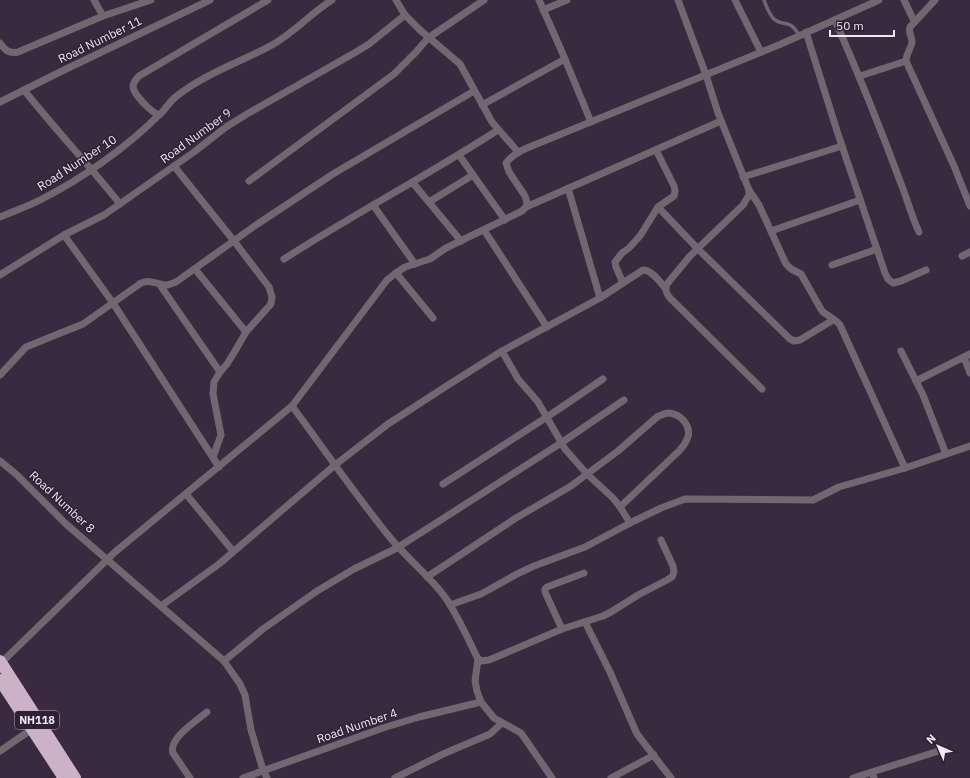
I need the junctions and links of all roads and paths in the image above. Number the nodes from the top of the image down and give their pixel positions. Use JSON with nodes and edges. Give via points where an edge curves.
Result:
{"nodes":[{"id":1,"x":94,"y":0,"type":"edge"},
{"id":2,"x":151,"y":0,"type":"edge"},
{"id":3,"x":210,"y":0,"type":"edge"},
{"id":4,"x":268,"y":0,"type":"edge"},
{"id":5,"x":332,"y":0,"type":"edge"},
{"id":6,"x":396,"y":0,"type":"edge"},
{"id":7,"x":484,"y":0,"type":"edge"},
{"id":8,"x":539,"y":0,"type":"edge"},
{"id":9,"x":567,"y":0,"type":"edge"},
{"id":10,"x":678,"y":0,"type":"edge"},
{"id":11,"x":735,"y":0,"type":"edge"},
{"id":12,"x":764,"y":0,"type":"edge"},
{"id":13,"x":879,"y":0,"type":"edge"},
{"id":14,"x":904,"y":0,"type":"edge"},
{"id":15,"x":935,"y":0,"type":"edge"},
{"id":16,"x":135,"y":2,"type":"edge"},
{"id":17,"x":543,"y":10,"type":"junction"},
{"id":18,"x":405,"y":15,"type":"junction"},
{"id":19,"x":103,"y":16,"type":"junction"},
{"id":20,"x":835,"y":20,"type":"junction"},
{"id":21,"x":914,"y":21,"type":"junction"},
{"id":22,"x":803,"y":34,"type":"junction"},
{"id":23,"x":428,"y":38,"type":"junction"},
{"id":24,"x":0,"y":43,"type":"edge"},
{"id":25,"x":762,"y":52,"type":"junction"},
{"id":26,"x":565,"y":59,"type":"junction"},
{"id":27,"x":906,"y":61,"type":"junction"},
{"id":28,"x":706,"y":75,"type":"junction"},
{"id":29,"x":860,"y":76,"type":"junction"},
{"id":30,"x":24,"y":90,"type":"junction"},
{"id":31,"x":474,"y":91,"type":"junction"},
{"id":32,"x":0,"y":102,"type":"edge"},
{"id":33,"x":482,"y":105,"type":"junction"},
{"id":34,"x":159,"y":114,"type":"junction"},
{"id":35,"x":721,"y":121,"type":"junction"},
{"id":36,"x":590,"y":122,"type":"junction"},
{"id":37,"x":498,"y":130,"type":"junction"},
{"id":38,"x":842,"y":146,"type":"junction"},
{"id":39,"x":656,"y":150,"type":"junction"},
{"id":40,"x":518,"y":152,"type":"junction"},
{"id":41,"x":460,"y":155,"type":"junction"},
{"id":42,"x":174,"y":166,"type":"junction"},
{"id":43,"x":92,"y":168,"type":"junction"},
{"id":44,"x":473,"y":175,"type":"junction"},
{"id":45,"x":743,"y":177,"type":"junction"},
{"id":46,"x":249,"y":181,"type":"dead end"},
{"id":47,"x":413,"y":182,"type":"junction"},
{"id":48,"x":568,"y":188,"type":"junction"},
{"id":49,"x":749,"y":190,"type":"junction"},
{"id":50,"x":860,"y":200,"type":"junction"},
{"id":51,"x":429,"y":202,"type":"junction"},
{"id":52,"x":120,"y":204,"type":"junction"},
{"id":53,"x":373,"y":205,"type":"junction"},
{"id":54,"x":970,"y":206,"type":"edge"},
{"id":55,"x":526,"y":207,"type":"junction"},
{"id":56,"x":658,"y":207,"type":"junction"},
{"id":57,"x":0,"y":217,"type":"edge"},
{"id":58,"x":505,"y":220,"type":"junction"},
{"id":59,"x":484,"y":230,"type":"junction"},
{"id":60,"x":771,"y":231,"type":"junction"},
{"id":61,"x":919,"y":232,"type":"dead end"},
{"id":62,"x":64,"y":235,"type":"junction"},
{"id":63,"x":234,"y":241,"type":"junction"},
{"id":64,"x":461,"y":241,"type":"junction"},
{"id":65,"x":698,"y":249,"type":"junction"},
{"id":66,"x":877,"y":249,"type":"junction"},
{"id":67,"x":970,"y":252,"type":"edge"},
{"id":68,"x":962,"y":256,"type":"dead end"},
{"id":69,"x":284,"y":259,"type":"dead end"},
{"id":70,"x":416,"y":264,"type":"junction"},
{"id":71,"x":832,"y":266,"type":"dead end"},
{"id":72,"x":195,"y":269,"type":"junction"},
{"id":73,"x":926,"y":270,"type":"dead end"},
{"id":74,"x":396,"y":273,"type":"junction"},
{"id":75,"x":0,"y":275,"type":"edge"},
{"id":76,"x":623,"y":283,"type":"junction"},
{"id":77,"x":160,"y":285,"type":"junction"},
{"id":78,"x":665,"y":288,"type":"junction"},
{"id":79,"x":600,"y":298,"type":"junction"},
{"id":80,"x":113,"y":303,"type":"junction"},
{"id":81,"x":433,"y":318,"type":"dead end"},
{"id":82,"x":833,"y":320,"type":"junction"},
{"id":83,"x":546,"y":327,"type":"junction"},
{"id":84,"x":246,"y":332,"type":"junction"},
{"id":85,"x":502,"y":351,"type":"junction"},
{"id":86,"x":901,"y":351,"type":"dead end"},
{"id":87,"x":967,"y":356,"type":"edge"},
{"id":88,"x":220,"y":372,"type":"junction"},
{"id":89,"x":970,"y":374,"type":"edge"},
{"id":90,"x":0,"y":375,"type":"edge"},
{"id":91,"x":603,"y":379,"type":"dead end"},
{"id":92,"x":916,"y":381,"type":"junction"},
{"id":93,"x":762,"y":389,"type":"dead end"},
{"id":94,"x":624,"y":400,"type":"dead end"},
{"id":95,"x":292,"y":406,"type":"junction"},
{"id":96,"x":547,"y":417,"type":"junction"},
{"id":97,"x":561,"y":443,"type":"junction"},
{"id":98,"x":970,"y":446,"type":"edge"},
{"id":99,"x":946,"y":454,"type":"junction"},
{"id":100,"x":213,"y":457,"type":"junction"},
{"id":101,"x":0,"y":461,"type":"edge"},
{"id":102,"x":335,"y":465,"type":"junction"},
{"id":103,"x":219,"y":467,"type":"junction"},
{"id":104,"x":905,"y":468,"type":"junction"},
{"id":105,"x":587,"y":474,"type":"junction"},
{"id":106,"x":443,"y":484,"type":"dead end"},
{"id":107,"x":186,"y":494,"type":"junction"},
{"id":108,"x":620,"y":507,"type":"junction"},
{"id":109,"x":630,"y":523,"type":"junction"},
{"id":110,"x":661,"y":540,"type":"dead end"},
{"id":111,"x":398,"y":548,"type":"junction"},
{"id":112,"x":233,"y":551,"type":"junction"},
{"id":113,"x":108,"y":559,"type":"junction"},
{"id":114,"x":584,"y":573,"type":"dead end"},
{"id":115,"x":427,"y":577,"type":"junction"},
{"id":116,"x":161,"y":606,"type":"junction"},
{"id":117,"x":450,"y":606,"type":"junction"},
{"id":118,"x":585,"y":622,"type":"junction"},
{"id":119,"x":562,"y":629,"type":"junction"},
{"id":120,"x":478,"y":659,"type":"junction"},
{"id":121,"x":224,"y":661,"type":"junction"},
{"id":122,"x":1,"y":662,"type":"edge"},
{"id":123,"x":0,"y":680,"type":"edge"},
{"id":124,"x":481,"y":702,"type":"junction"},
{"id":125,"x":207,"y":712,"type":"dead end"},
{"id":126,"x":502,"y":723,"type":"junction"},
{"id":127,"x":32,"y":729,"type":"junction"},
{"id":128,"x":942,"y":750,"type":"dead end"},
{"id":129,"x":0,"y":751,"type":"edge"},
{"id":130,"x":654,"y":755,"type":"junction"},
{"id":131,"x":263,"y":770,"type":"junction"},
{"id":132,"x":873,"y":775,"type":"edge"},
{"id":133,"x":64,"y":778,"type":"edge"},
{"id":134,"x":75,"y":778,"type":"edge"},
{"id":135,"x":190,"y":778,"type":"edge"},
{"id":136,"x":243,"y":778,"type":"edge"},
{"id":137,"x":267,"y":778,"type":"edge"},
{"id":138,"x":395,"y":778,"type":"edge"},
{"id":139,"x":552,"y":778,"type":"edge"},
{"id":140,"x":610,"y":778,"type":"edge"},
{"id":141,"x":671,"y":778,"type":"edge"},
{"id":142,"x":854,"y":778,"type":"edge"}],
"edges":[{"from":1,"to":19,"type":"street"},
{"from":2,"to":16,"type":"street"},
{"from":3,"to":30,"type":"street","name":"Road Number 11"},
{"from":4,"to":34,"type":"street","via":[[139,76],[134,82],[136,94],[154,113]]},
{"from":5,"to":34,"type":"street","name":"Road Number 10","via":[[273,45],[185,89]]},
{"from":6,"to":18,"type":"street"},
{"from":7,"to":23,"type":"street"},
{"from":8,"to":17,"type":"street"},
{"from":9,"to":17,"type":"street"},
{"from":10,"to":28,"type":"street"},
{"from":11,"to":25,"type":"street"},
{"from":12,"to":22,"type":"lane","via":[[773,18],[792,25]]},
{"from":13,"to":20,"type":"street"},
{"from":14,"to":21,"type":"street"},
{"from":15,"to":21,"type":"street"},
{"from":16,"to":19,"type":"street"},
{"from":17,"to":26,"type":"street"},
{"from":18,"to":23,"type":"street"},
{"from":18,"to":42,"type":"street","name":"Road Number 9","via":[[369,44],[226,127]]},
{"from":19,"to":24,"type":"street","via":[[18,52],[9,52]]},
{"from":20,"to":22,"type":"street"},
{"from":20,"to":29,"type":"street"},
{"from":21,"to":27,"type":"street","via":[[908,31],[912,41]]},
{"from":22,"to":25,"type":"street"},
{"from":22,"to":38,"type":"street"},
{"from":23,"to":31,"type":"street","via":[[460,64]]},
{"from":23,"to":46,"type":"street","via":[[394,74]]},
{"from":25,"to":28,"type":"street"},
{"from":26,"to":33,"type":"street"},
{"from":26,"to":36,"type":"street"},
{"from":27,"to":29,"type":"street"},
{"from":27,"to":54,"type":"street"},
{"from":28,"to":35,"type":"street"},
{"from":28,"to":36,"type":"street"},
{"from":29,"to":61,"type":"street"},
{"from":30,"to":32,"type":"street","name":"Road Number 11"},
{"from":30,"to":43,"type":"street"},
{"from":31,"to":33,"type":"street"},
{"from":31,"to":63,"type":"street","via":[[334,174]]},
{"from":33,"to":37,"type":"street"},
{"from":34,"to":43,"type":"street","name":"Road Number 10","via":[[128,143]]},
{"from":35,"to":39,"type":"street"},
{"from":35,"to":45,"type":"street"},
{"from":36,"to":40,"type":"street"},
{"from":37,"to":40,"type":"street"},
{"from":37,"to":41,"type":"street"},
{"from":38,"to":45,"type":"street"},
{"from":38,"to":50,"type":"street"},
{"from":39,"to":48,"type":"street"},
{"from":39,"to":56,"type":"street","via":[[675,191],[674,196]]},
{"from":40,"to":55,"type":"street","via":[[506,163],[525,196]]},
{"from":41,"to":44,"type":"street"},
{"from":41,"to":47,"type":"street"},
{"from":42,"to":52,"type":"street","name":"Road Number 9"},
{"from":42,"to":63,"type":"street"},
{"from":43,"to":52,"type":"street"},
{"from":43,"to":57,"type":"street","name":"Road Number 10","via":[[42,199]]},
{"from":44,"to":51,"type":"street"},
{"from":44,"to":58,"type":"street"},
{"from":45,"to":49,"type":"street"},
{"from":47,"to":51,"type":"street"},
{"from":47,"to":53,"type":"street"},
{"from":48,"to":55,"type":"street"},
{"from":48,"to":79,"type":"street"},
{"from":49,"to":60,"type":"street"},
{"from":49,"to":65,"type":"street","via":[[747,200]]},
{"from":50,"to":60,"type":"street"},
{"from":50,"to":66,"type":"street"},
{"from":51,"to":64,"type":"street"},
{"from":52,"to":62,"type":"street","name":"Road Number 9"},
{"from":53,"to":69,"type":"street"},
{"from":53,"to":70,"type":"street"},
{"from":55,"to":58,"type":"street"},
{"from":56,"to":65,"type":"street"},
{"from":56,"to":76,"type":"street","via":[[640,236],[615,262]]},
{"from":58,"to":59,"type":"street"},
{"from":59,"to":64,"type":"street"},
{"from":59,"to":83,"type":"street"},
{"from":60,"to":82,"type":"street","via":[[786,264],[801,274],[822,311]]},
{"from":62,"to":75,"type":"street","name":"Road Number 9"},
{"from":62,"to":80,"type":"street"},
{"from":63,"to":72,"type":"street"},
{"from":63,"to":84,"type":"street","via":[[269,287],[272,297],[271,304]]},
{"from":64,"to":70,"type":"street"},
{"from":65,"to":78,"type":"street"},
{"from":65,"to":82,"type":"street","via":[[790,339],[800,340]]},
{"from":66,"to":71,"type":"street"},
{"from":66,"to":73,"type":"street","via":[[885,273],[893,282]]},
{"from":67,"to":68,"type":"street"},
{"from":70,"to":74,"type":"street"},
{"from":72,"to":77,"type":"street","via":[[176,282]]},
{"from":72,"to":84,"type":"street"},
{"from":74,"to":81,"type":"street"},
{"from":74,"to":95,"type":"street","via":[[380,289]]},
{"from":76,"to":78,"type":"street","via":[[638,272],[647,270]]},
{"from":76,"to":79,"type":"street"},
{"from":77,"to":80,"type":"street","via":[[150,281],[141,283]]},
{"from":77,"to":88,"type":"street"},
{"from":78,"to":93,"type":"street","via":[[669,297]]},
{"from":79,"to":83,"type":"street"},
{"from":80,"to":90,"type":"street","via":[[83,324],[26,347]]},
{"from":80,"to":100,"type":"street"},
{"from":82,"to":104,"type":"street","via":[[840,325]]},
{"from":83,"to":85,"type":"street"},
{"from":84,"to":88,"type":"street"},
{"from":85,"to":96,"type":"street","via":[[518,379],[532,394]]},
{"from":85,"to":102,"type":"street","via":[[388,424]]},
{"from":86,"to":92,"type":"street"},
{"from":87,"to":89,"type":"street"},
{"from":87,"to":92,"type":"street"},
{"from":88,"to":100,"type":"street","via":[[214,382],[213,394],[221,435]]},
{"from":91,"to":96,"type":"street"},
{"from":92,"to":99,"type":"street"},
{"from":94,"to":97,"type":"street"},
{"from":95,"to":102,"type":"street"},
{"from":95,"to":103,"type":"street"},
{"from":96,"to":97,"type":"street"},
{"from":96,"to":106,"type":"street"},
{"from":97,"to":105,"type":"street"},
{"from":97,"to":111,"type":"street"},
{"from":98,"to":99,"type":"street"},
{"from":99,"to":104,"type":"street"},
{"from":100,"to":103,"type":"street"},
{"from":101,"to":113,"type":"street","name":"Road Number 8","via":[[66,524]]},
{"from":102,"to":111,"type":"street","via":[[356,496]]},
{"from":102,"to":112,"type":"street"},
{"from":103,"to":107,"type":"street"},
{"from":104,"to":109,"type":"street","via":[[839,487],[813,500],[685,499]]},
{"from":105,"to":108,"type":"street"},
{"from":105,"to":108,"type":"street","via":[[657,417],[669,413],[687,424],[688,436],[679,451]]},
{"from":105,"to":115,"type":"street"},
{"from":107,"to":112,"type":"street"},
{"from":107,"to":113,"type":"street"},
{"from":108,"to":109,"type":"street"},
{"from":109,"to":117,"type":"street","via":[[585,547],[534,566],[481,594]]},
{"from":110,"to":118,"type":"street","via":[[673,566],[672,576],[611,612]]},
{"from":111,"to":115,"type":"street"},
{"from":111,"to":121,"type":"street","via":[[354,569],[317,591],[263,628]]},
{"from":112,"to":116,"type":"street"},
{"from":113,"to":116,"type":"street","name":"Road Number 8"},
{"from":113,"to":122,"type":"street"},
{"from":114,"to":119,"type":"street","via":[[545,590]]},
{"from":115,"to":117,"type":"street"},
{"from":116,"to":121,"type":"street","name":"Road Number 8"},
{"from":117,"to":120,"type":"street"},
{"from":118,"to":119,"type":"street"},
{"from":118,"to":130,"type":"street","via":[[633,726]]},
{"from":119,"to":120,"type":"street","via":[[484,662]]},
{"from":120,"to":124,"type":"street","via":[[475,681]]},
{"from":121,"to":131,"type":"street","name":"Road Number 8","via":[[245,695],[251,730]]},
{"from":122,"to":134,"type":"highway","number":"NH118"},
{"from":123,"to":127,"type":"highway","number":"NH118"},
{"from":124,"to":126,"type":"street","via":[[494,718]]},
{"from":124,"to":131,"type":"street","name":"Road Number 4","via":[[383,728]]},
{"from":125,"to":135,"type":"street","via":[[172,744],[173,753]]},
{"from":126,"to":138,"type":"street","via":[[490,734],[442,754]]},
{"from":126,"to":139,"type":"street","via":[[521,733]]},
{"from":127,"to":129,"type":"street"},
{"from":127,"to":133,"type":"highway","number":"NH118"},
{"from":128,"to":132,"type":"street"},
{"from":130,"to":140,"type":"street"},
{"from":130,"to":141,"type":"street"},
{"from":131,"to":136,"type":"street","name":"Road Number 4"},
{"from":131,"to":137,"type":"street","name":"Road Number 8"},
{"from":132,"to":142,"type":"street"}]}
